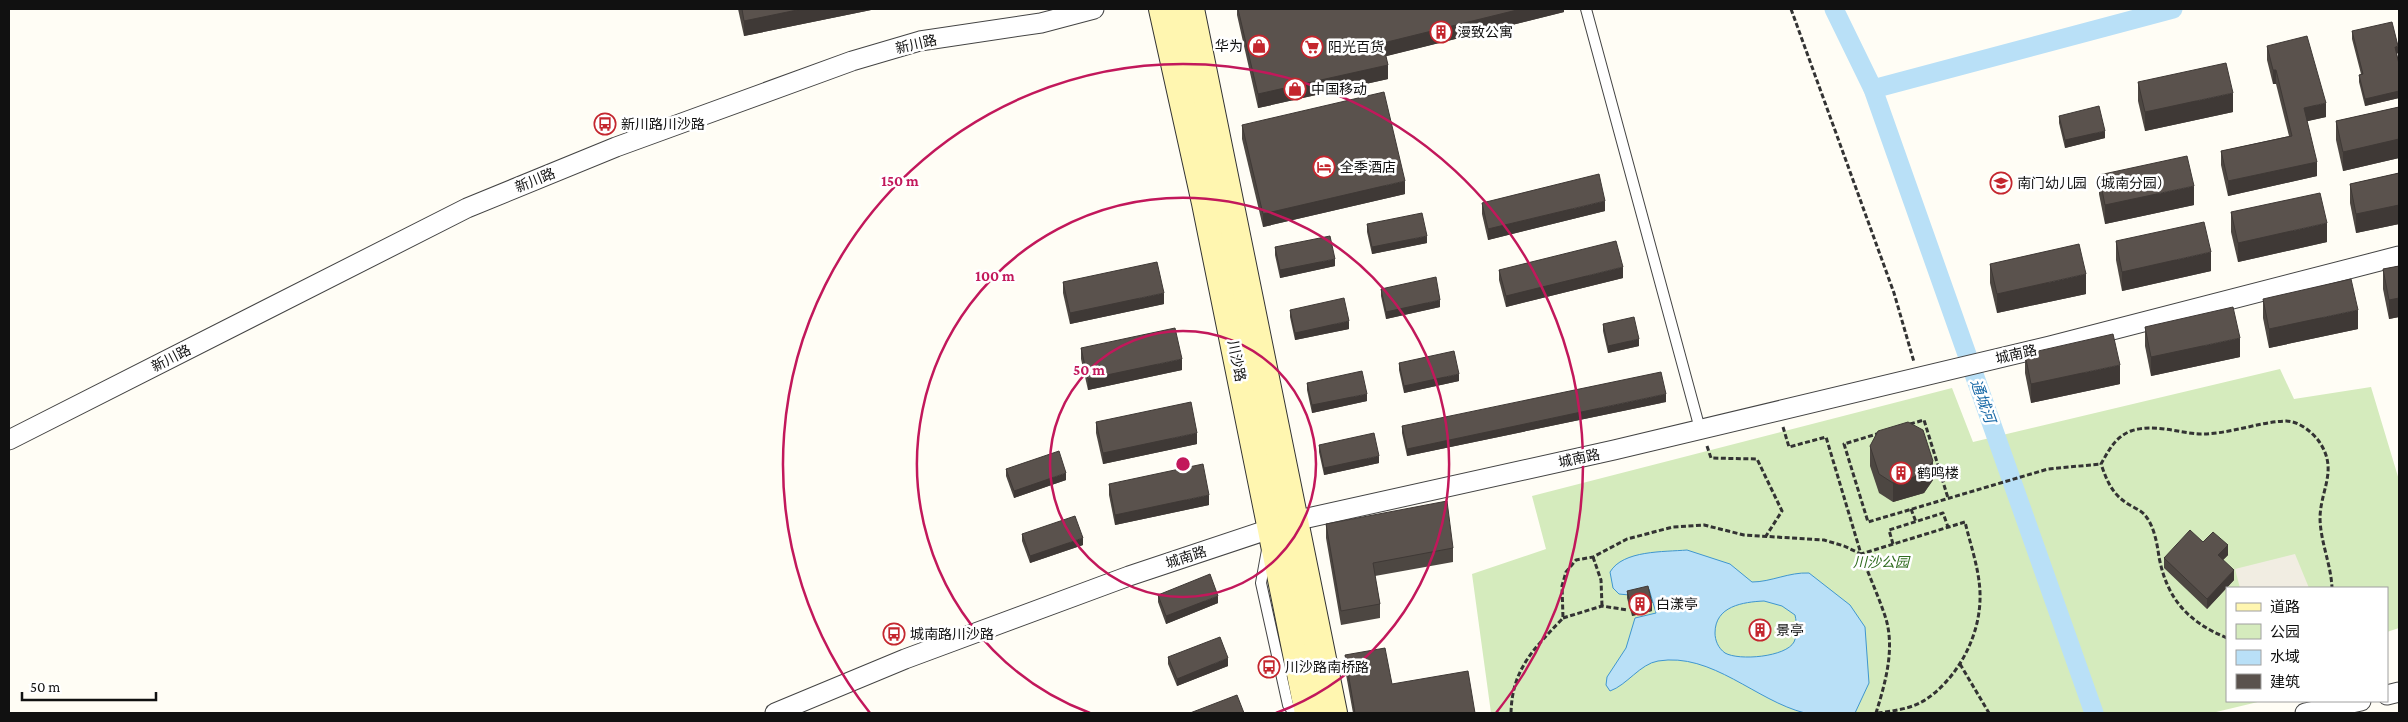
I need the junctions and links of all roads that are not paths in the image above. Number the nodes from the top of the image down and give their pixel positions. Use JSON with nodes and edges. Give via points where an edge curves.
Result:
{"nodes":[{"id":1,"x":1094,"y":9,"type":"edge"},
{"id":2,"x":1163,"y":9,"type":"edge"},
{"id":3,"x":1190,"y":9,"type":"edge"},
{"id":4,"x":1586,"y":9,"type":"edge"},
{"id":5,"x":2399,"y":256,"type":"edge"},
{"id":6,"x":1700,"y":429,"type":"junction"},
{"id":7,"x":9,"y":440,"type":"edge"},
{"id":8,"x":1282,"y":525,"type":"junction"},
{"id":9,"x":2356,"y":702,"type":"edge"},
{"id":10,"x":775,"y":713,"type":"edge"},
{"id":11,"x":1294,"y":713,"type":"edge"},
{"id":12,"x":1309,"y":713,"type":"edge"},
{"id":13,"x":1333,"y":713,"type":"edge"},
{"id":14,"x":2304,"y":713,"type":"edge"}],
"edges":[{"from":1,"to":7,"type":"street","name":"新川路","via":[[1041,23],[920,41],[852,61],[616,147],[467,208]]},
{"from":2,"to":8,"type":"main road","name":"川沙路"},
{"from":3,"to":8,"type":"main road","name":"川沙路"},
{"from":4,"to":6,"type":"lane"},
{"from":5,"to":6,"type":"street","name":"城南路","via":[[2050,346]]},
{"from":6,"to":8,"type":"street","name":"城南路"},
{"from":8,"to":10,"type":"street","name":"城南路","via":[[1129,576],[905,659]]},
{"from":8,"to":11,"type":"lane","via":[[1261,583],[1288,705]]},
{"from":8,"to":12,"type":"main road","name":"川沙路"},
{"from":8,"to":13,"type":"main road","name":"川沙路"},
{"from":9,"to":14,"type":"street"}]}
